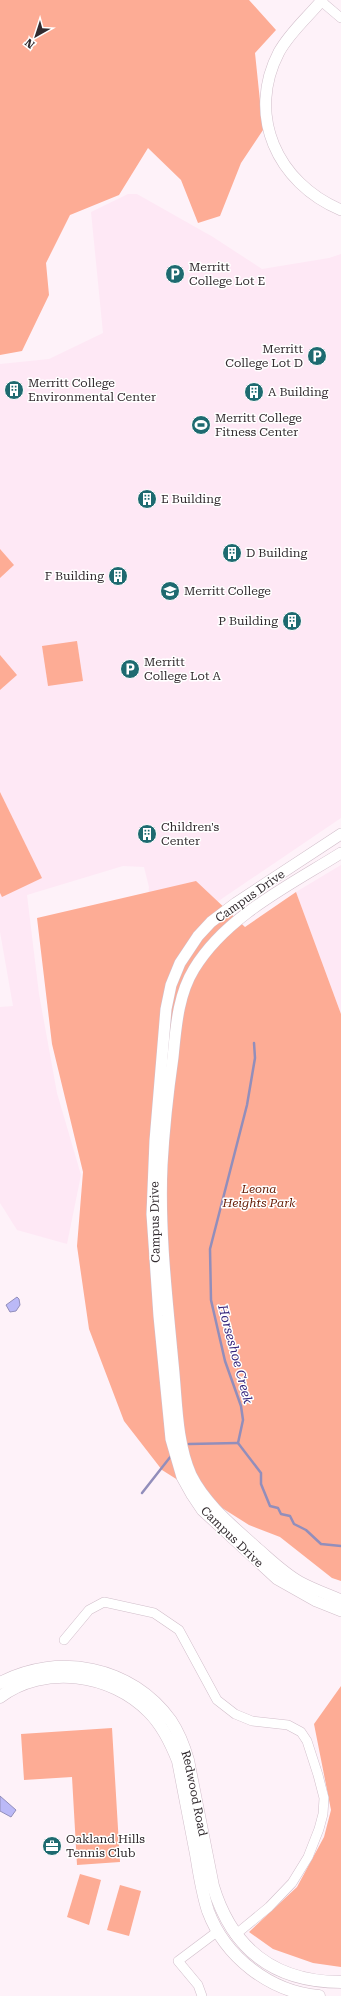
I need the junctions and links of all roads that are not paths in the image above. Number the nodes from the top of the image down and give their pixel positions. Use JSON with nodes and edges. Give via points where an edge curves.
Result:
{"nodes":[{"id":1,"x":322,"y":1,"type":"edge"},
{"id":2,"x":341,"y":18,"type":"edge"},
{"id":3,"x":341,"y":210,"type":"edge"},
{"id":4,"x":341,"y":834,"type":"edge"},
{"id":5,"x":341,"y":853,"type":"edge"},
{"id":6,"x":172,"y":1400,"type":"junction"},
{"id":7,"x":206,"y":1507,"type":"junction"},
{"id":8,"x":341,"y":1600,"type":"edge"},
{"id":9,"x":341,"y":1611,"type":"edge"},
{"id":10,"x":64,"y":1640,"type":"dead end"},
{"id":11,"x":0,"y":1683,"type":"edge"},
{"id":12,"x":0,"y":1697,"type":"edge"},
{"id":13,"x":218,"y":1931,"type":"junction"},
{"id":14,"x":236,"y":1935,"type":"junction"},
{"id":15,"x":341,"y":1982,"type":"edge"},
{"id":16,"x":202,"y":1996,"type":"edge"},
{"id":17,"x":319,"y":1996,"type":"edge"}],
"edges":[{"from":1,"to":2,"type":"street"},
{"from":1,"to":3,"type":"street","via":[[280,50],[266,92],[266,110],[274,145],[295,180],[323,203]]},
{"from":4,"to":6,"type":"street","name":"Campus Drive","via":[[211,922],[188,950],[171,985],[166,1009],[155,1141],[152,1214],[159,1316]]},
{"from":5,"to":6,"type":"street","name":"Campus Drive","via":[[254,908],[222,934],[199,961],[184,990],[178,1011],[162,1165],[164,1265]]},
{"from":6,"to":7,"type":"street","name":"Campus Drive","via":[[184,1454]]},
{"from":7,"to":8,"type":"street","name":"Campus Drive","via":[[282,1570],[298,1581]]},
{"from":7,"to":9,"type":"street","name":"Campus Drive","via":[[277,1579],[316,1601]]},
{"from":10,"to":14,"type":"street","via":[[89,1610],[104,1602],[154,1614],[179,1630],[217,1700],[235,1714],[252,1721],[288,1725],[301,1732],[307,1741],[324,1798],[319,1829],[308,1857],[292,1883]]},
{"from":11,"to":14,"type":"main road","name":"Redwood Road","via":[[23,1672],[46,1667],[71,1666],[98,1670],[119,1677],[157,1704],[182,1740],[213,1886],[219,1906]]},
{"from":12,"to":13,"type":"main road","name":"Redwood Road","via":[[26,1683],[47,1678],[71,1677],[114,1687],[133,1698],[149,1712],[162,1728],[178,1761],[202,1887],[208,1911]]},
{"from":13,"to":16,"type":"street","via":[[178,1961],[198,1986]]},
{"from":13,"to":17,"type":"main road","name":"Redwood Road","via":[[242,1962],[264,1978],[300,1993]]},
{"from":14,"to":15,"type":"main road","name":"Redwood Road","via":[[261,1960],[281,1971],[314,1981]]}]}
